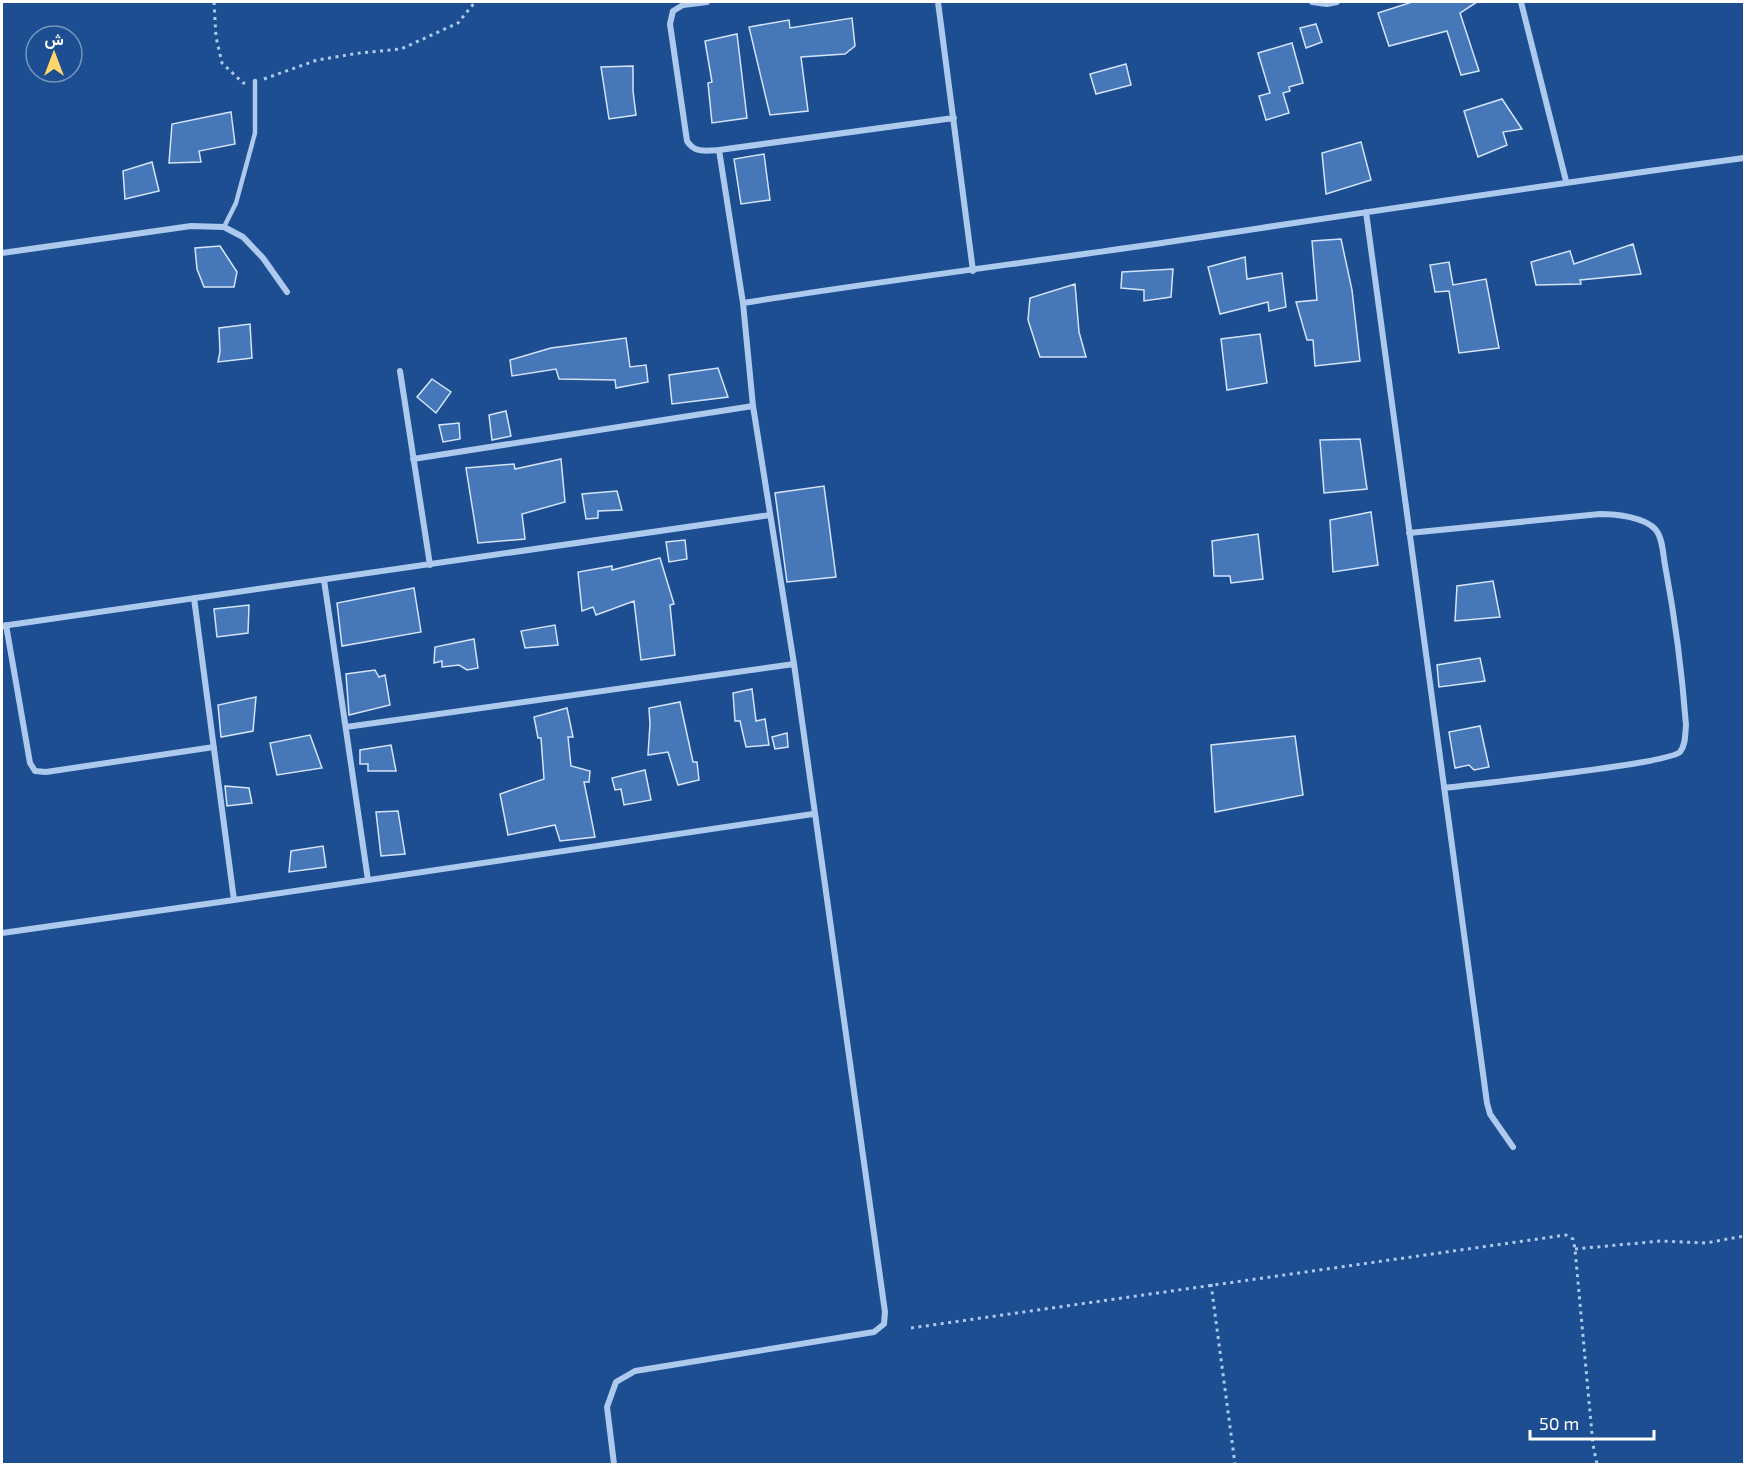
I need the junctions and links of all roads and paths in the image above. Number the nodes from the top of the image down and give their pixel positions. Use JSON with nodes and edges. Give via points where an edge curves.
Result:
{"nodes":[{"id":1,"x":214,"y":2,"type":"edge"},
{"id":2,"x":476,"y":2,"type":"edge"},
{"id":3,"x":707,"y":2,"type":"edge"},
{"id":4,"x":938,"y":2,"type":"edge"},
{"id":5,"x":1312,"y":2,"type":"edge"},
{"id":6,"x":1337,"y":2,"type":"edge"},
{"id":7,"x":1521,"y":2,"type":"edge"},
{"id":8,"x":255,"y":81,"type":"junction"},
{"id":9,"x":954,"y":117,"type":"junction"},
{"id":10,"x":719,"y":150,"type":"junction"},
{"id":11,"x":1744,"y":158,"type":"edge"},
{"id":12,"x":1566,"y":181,"type":"junction"},
{"id":13,"x":1366,"y":213,"type":"junction"},
{"id":14,"x":224,"y":227,"type":"junction"},
{"id":15,"x":2,"y":253,"type":"edge"},
{"id":16,"x":973,"y":271,"type":"junction"},
{"id":17,"x":287,"y":292,"type":"dead end"},
{"id":18,"x":743,"y":303,"type":"junction"},
{"id":19,"x":400,"y":371,"type":"dead end"},
{"id":20,"x":753,"y":406,"type":"junction"},
{"id":21,"x":413,"y":459,"type":"junction"},
{"id":22,"x":770,"y":516,"type":"junction"},
{"id":23,"x":1409,"y":533,"type":"junction"},
{"id":24,"x":430,"y":565,"type":"junction"},
{"id":25,"x":324,"y":580,"type":"junction"},
{"id":26,"x":194,"y":598,"type":"junction"},
{"id":27,"x":4,"y":626,"type":"edge"},
{"id":28,"x":794,"y":664,"type":"junction"},
{"id":29,"x":346,"y":727,"type":"junction"},
{"id":30,"x":214,"y":747,"type":"junction"},
{"id":31,"x":1444,"y":788,"type":"junction"},
{"id":32,"x":813,"y":814,"type":"junction"},
{"id":33,"x":368,"y":880,"type":"junction"},
{"id":34,"x":234,"y":900,"type":"junction"},
{"id":35,"x":2,"y":933,"type":"edge"},
{"id":36,"x":1513,"y":1147,"type":"dead end"},
{"id":37,"x":1744,"y":1236,"type":"edge"},
{"id":38,"x":1575,"y":1249,"type":"junction"},
{"id":39,"x":1211,"y":1284,"type":"junction"},
{"id":40,"x":911,"y":1328,"type":"dead end"},
{"id":41,"x":614,"y":1464,"type":"edge"},
{"id":42,"x":1235,"y":1464,"type":"edge"},
{"id":43,"x":1597,"y":1464,"type":"edge"}],
"edges":[{"from":1,"to":8,"type":"path","via":[[222,63],[243,83]]},
{"from":2,"to":8,"type":"path","via":[[458,23],[401,49],[317,60]]},
{"from":3,"to":10,"type":"street","via":[[683,5],[672,11],[670,24],[687,141],[703,151]]},
{"from":4,"to":9,"type":"street"},
{"from":5,"to":6,"type":"street"},
{"from":7,"to":12,"type":"street"},
{"from":8,"to":14,"type":"lane","via":[[255,132],[236,203]]},
{"from":9,"to":10,"type":"street"},
{"from":9,"to":16,"type":"street"},
{"from":10,"to":18,"type":"street"},
{"from":11,"to":12,"type":"street"},
{"from":12,"to":13,"type":"street"},
{"from":13,"to":16,"type":"street"},
{"from":13,"to":23,"type":"street"},
{"from":14,"to":15,"type":"street","via":[[191,226]]},
{"from":14,"to":17,"type":"street","via":[[243,237]]},
{"from":16,"to":18,"type":"street"},
{"from":18,"to":20,"type":"street"},
{"from":19,"to":21,"type":"street"},
{"from":20,"to":21,"type":"street"},
{"from":20,"to":22,"type":"street"},
{"from":21,"to":24,"type":"street"},
{"from":22,"to":24,"type":"street"},
{"from":22,"to":28,"type":"street"},
{"from":23,"to":31,"type":"street"},
{"from":23,"to":31,"type":"street","via":[[1616,514],[1655,528],[1660,536],[1672,603],[1686,725],[1680,752],[1621,766]]},
{"from":24,"to":25,"type":"street"},
{"from":25,"to":26,"type":"street"},
{"from":25,"to":29,"type":"street"},
{"from":26,"to":27,"type":"street"},
{"from":26,"to":30,"type":"street"},
{"from":27,"to":30,"type":"street","via":[[30,763],[35,771]]},
{"from":28,"to":29,"type":"street"},
{"from":28,"to":32,"type":"street"},
{"from":29,"to":33,"type":"street"},
{"from":30,"to":34,"type":"street"},
{"from":31,"to":36,"type":"street","via":[[1487,1102],[1490,1114]]},
{"from":32,"to":33,"type":"street"},
{"from":32,"to":41,"type":"street","via":[[884,1324],[874,1332],[635,1371],[616,1382],[607,1407]]},
{"from":33,"to":34,"type":"street"},
{"from":34,"to":35,"type":"street"},
{"from":37,"to":38,"type":"path","via":[[1706,1243],[1661,1241]]},
{"from":38,"to":39,"type":"path","via":[[1574,1239],[1552,1236]]},
{"from":38,"to":43,"type":"path"},
{"from":39,"to":40,"type":"path"},
{"from":39,"to":42,"type":"path"}]}
